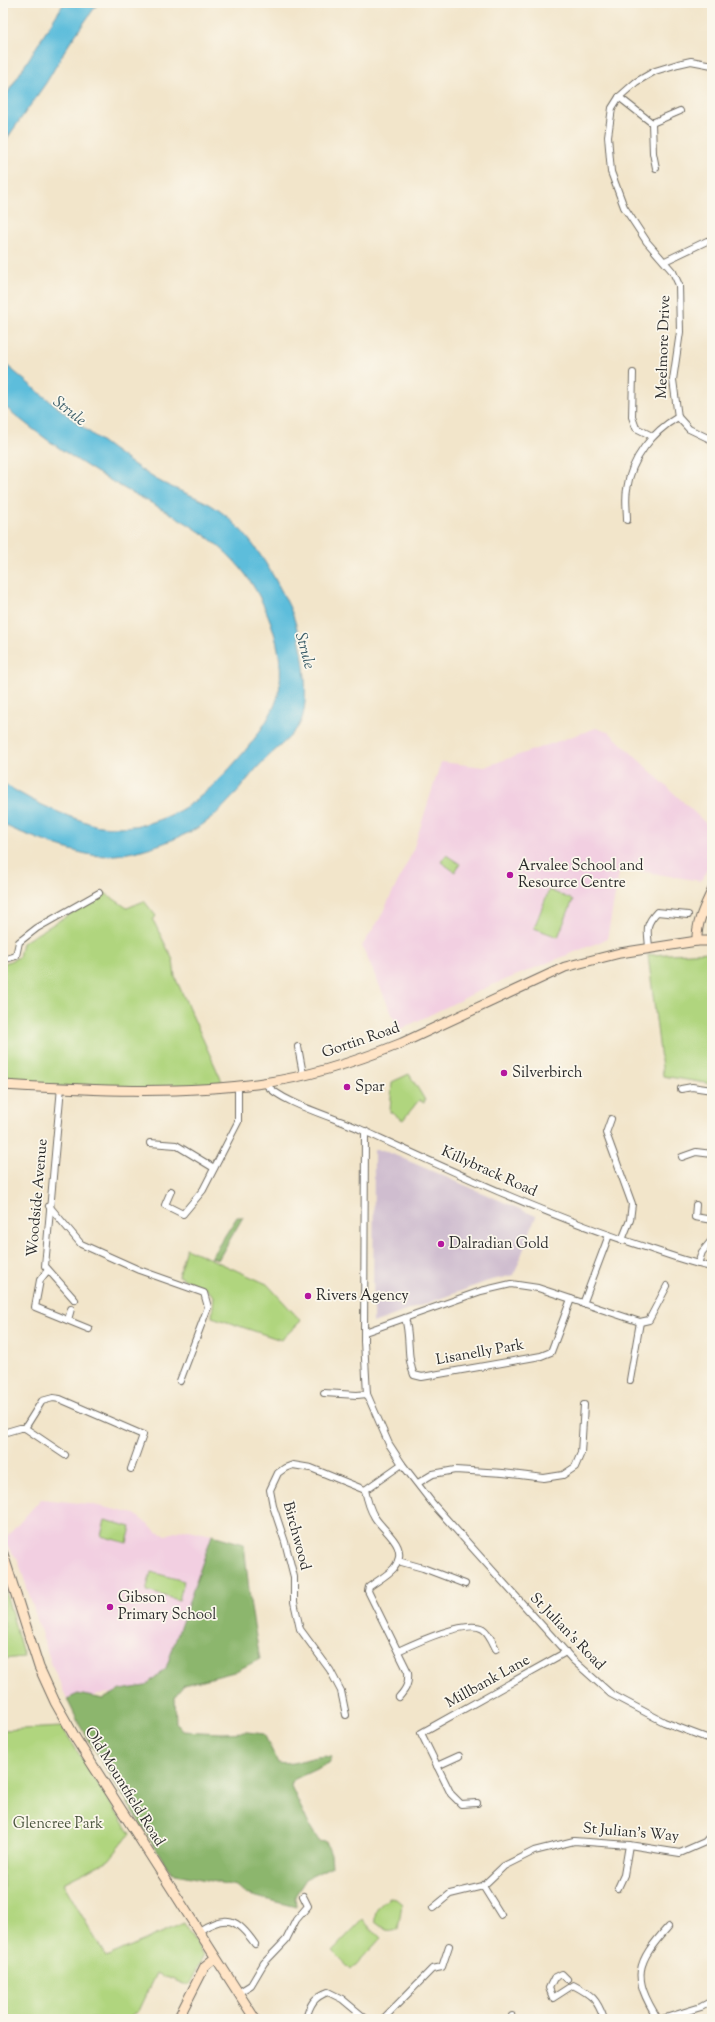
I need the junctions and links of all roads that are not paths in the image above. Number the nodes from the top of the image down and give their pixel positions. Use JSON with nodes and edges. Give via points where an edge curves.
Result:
{"nodes":[{"id":1,"x":712,"y":65,"type":"edge"},
{"id":2,"x":619,"y":97,"type":"junction"},
{"id":3,"x":680,"y":112,"type":"dead end"},
{"id":4,"x":652,"y":123,"type":"junction"},
{"id":5,"x":656,"y":168,"type":"dead end"},
{"id":6,"x":707,"y":242,"type":"dead end"},
{"id":7,"x":665,"y":261,"type":"junction"},
{"id":8,"x":632,"y":373,"type":"dead end"},
{"id":9,"x":678,"y":417,"type":"junction"},
{"id":10,"x":652,"y":436,"type":"junction"},
{"id":11,"x":712,"y":440,"type":"edge"},
{"id":12,"x":627,"y":520,"type":"dead end"},
{"id":13,"x":712,"y":891,"type":"edge"},
{"id":14,"x":99,"y":893,"type":"dead end"},
{"id":15,"x":688,"y":914,"type":"dead end"},
{"id":16,"x":697,"y":941,"type":"junction"},
{"id":17,"x":712,"y":941,"type":"edge"},
{"id":18,"x":649,"y":948,"type":"junction"},
{"id":19,"x":3,"y":960,"type":"edge"},
{"id":20,"x":298,"y":1047,"type":"dead end"},
{"id":21,"x":303,"y":1074,"type":"junction"},
{"id":22,"x":265,"y":1083,"type":"junction"},
{"id":23,"x":3,"y":1085,"type":"edge"},
{"id":24,"x":238,"y":1086,"type":"junction"},
{"id":25,"x":61,"y":1087,"type":"junction"},
{"id":26,"x":680,"y":1089,"type":"dead end"},
{"id":27,"x":712,"y":1090,"type":"edge"},
{"id":28,"x":611,"y":1119,"type":"dead end"},
{"id":29,"x":365,"y":1131,"type":"junction"},
{"id":30,"x":150,"y":1143,"type":"dead end"},
{"id":31,"x":712,"y":1154,"type":"edge"},
{"id":32,"x":682,"y":1157,"type":"dead end"},
{"id":33,"x":214,"y":1168,"type":"junction"},
{"id":34,"x":172,"y":1191,"type":"dead end"},
{"id":35,"x":696,"y":1205,"type":"dead end"},
{"id":36,"x":49,"y":1206,"type":"junction"},
{"id":37,"x":712,"y":1220,"type":"edge"},
{"id":38,"x":609,"y":1235,"type":"junction"},
{"id":39,"x":622,"y":1240,"type":"junction"},
{"id":40,"x":712,"y":1240,"type":"edge"},
{"id":41,"x":698,"y":1264,"type":"junction"},
{"id":42,"x":712,"y":1267,"type":"edge"},
{"id":43,"x":48,"y":1270,"type":"junction"},
{"id":44,"x":667,"y":1286,"type":"dead end"},
{"id":45,"x":570,"y":1299,"type":"junction"},
{"id":46,"x":75,"y":1300,"type":"dead end"},
{"id":47,"x":583,"y":1304,"type":"junction"},
{"id":48,"x":71,"y":1310,"type":"dead end"},
{"id":49,"x":405,"y":1318,"type":"junction"},
{"id":50,"x":68,"y":1320,"type":"junction"},
{"id":51,"x":640,"y":1322,"type":"junction"},
{"id":52,"x":90,"y":1329,"type":"dead end"},
{"id":53,"x":364,"y":1332,"type":"junction"},
{"id":54,"x":630,"y":1380,"type":"dead end"},
{"id":55,"x":180,"y":1381,"type":"dead end"},
{"id":56,"x":324,"y":1393,"type":"dead end"},
{"id":57,"x":367,"y":1394,"type":"junction"},
{"id":58,"x":584,"y":1405,"type":"dead end"},
{"id":59,"x":25,"y":1428,"type":"junction"},
{"id":60,"x":3,"y":1433,"type":"edge"},
{"id":61,"x":65,"y":1455,"type":"dead end"},
{"id":62,"x":402,"y":1464,"type":"junction"},
{"id":63,"x":131,"y":1469,"type":"dead end"},
{"id":64,"x":418,"y":1483,"type":"junction"},
{"id":65,"x":365,"y":1490,"type":"junction"},
{"id":66,"x":3,"y":1554,"type":"edge"},
{"id":67,"x":398,"y":1561,"type":"junction"},
{"id":68,"x":465,"y":1584,"type":"dead end"},
{"id":69,"x":496,"y":1649,"type":"dead end"},
{"id":70,"x":398,"y":1651,"type":"junction"},
{"id":71,"x":566,"y":1652,"type":"junction"},
{"id":72,"x":398,"y":1697,"type":"dead end"},
{"id":73,"x":346,"y":1715,"type":"dead end"},
{"id":74,"x":712,"y":1740,"type":"edge"},
{"id":75,"x":459,"y":1756,"type":"dead end"},
{"id":76,"x":437,"y":1766,"type":"junction"},
{"id":77,"x":477,"y":1803,"type":"dead end"},
{"id":78,"x":712,"y":1834,"type":"edge"},
{"id":79,"x":628,"y":1845,"type":"junction"},
{"id":80,"x":483,"y":1886,"type":"junction"},
{"id":81,"x":618,"y":1888,"type":"dead end"},
{"id":82,"x":303,"y":1896,"type":"dead end"},
{"id":83,"x":433,"y":1908,"type":"dead end"},
{"id":84,"x":501,"y":1915,"type":"dead end"},
{"id":85,"x":668,"y":1927,"type":"dead end"},
{"id":86,"x":199,"y":1932,"type":"junction"},
{"id":87,"x":255,"y":1944,"type":"dead end"},
{"id":88,"x":449,"y":1946,"type":"dead end"},
{"id":89,"x":215,"y":1958,"type":"junction"},
{"id":90,"x":567,"y":1979,"type":"dead end"},
{"id":91,"x":238,"y":1994,"type":"junction"},
{"id":92,"x":712,"y":2000,"type":"edge"},
{"id":93,"x":178,"y":2019,"type":"edge"},
{"id":94,"x":255,"y":2019,"type":"edge"},
{"id":95,"x":306,"y":2019,"type":"edge"},
{"id":96,"x":366,"y":2019,"type":"edge"},
{"id":97,"x":383,"y":2019,"type":"edge"},
{"id":98,"x":604,"y":2019,"type":"edge"},
{"id":99,"x":658,"y":2019,"type":"edge"},
{"id":100,"x":662,"y":2019,"type":"edge"}],
"edges":[{"from":1,"to":2,"type":"street","name":"Meelmore Drive","via":[[691,61],[655,71],[636,82]]},
{"from":2,"to":4,"type":"street"},
{"from":2,"to":7,"type":"street","name":"Meelmore Drive","via":[[612,108],[608,136],[611,172],[624,207],[636,228]]},
{"from":3,"to":4,"type":"street"},
{"from":4,"to":5,"type":"street"},
{"from":6,"to":7,"type":"street"},
{"from":7,"to":9,"type":"street","name":"Meelmore Drive","via":[[674,272],[679,285],[680,332],[673,380]]},
{"from":8,"to":10,"type":"street","via":[[632,417],[636,428]]},
{"from":9,"to":10,"type":"street"},
{"from":9,"to":11,"type":"street","name":"Meelmore Drive","via":[[689,429]]},
{"from":10,"to":12,"type":"street","via":[[631,470],[627,490]]},
{"from":13,"to":16,"type":"main road","via":[[699,925]]},
{"from":14,"to":19,"type":"street","via":[[31,933],[19,942],[16,956]]},
{"from":15,"to":18,"type":"street","via":[[657,912],[649,921],[647,928]]},
{"from":16,"to":17,"type":"main road","name":"Gortin Road"},
{"from":16,"to":18,"type":"main road","name":"Gortin Road"},
{"from":18,"to":21,"type":"main road","name":"Gortin Road","via":[[565,967],[402,1043],[327,1069]]},
{"from":20,"to":21,"type":"street"},
{"from":21,"to":22,"type":"main road","name":"Gortin Road"},
{"from":22,"to":24,"type":"main road","name":"Gortin Road"},
{"from":22,"to":29,"type":"street","name":"Killybrack Road","via":[[270,1090],[286,1099]]},
{"from":23,"to":25,"type":"main road","name":"Gortin Road"},
{"from":24,"to":25,"type":"main road","name":"Gortin Road","via":[[162,1090]]},
{"from":24,"to":33,"type":"street","via":[[238,1122]]},
{"from":25,"to":36,"type":"street","name":"Woodside Avenue"},
{"from":26,"to":27,"type":"street","via":[[692,1087]]},
{"from":28,"to":39,"type":"street","via":[[606,1133],[632,1204],[630,1220]]},
{"from":29,"to":38,"type":"street","name":"Killybrack Road","via":[[523,1202]]},
{"from":29,"to":53,"type":"street"},
{"from":30,"to":33,"type":"street","via":[[176,1145]]},
{"from":31,"to":32,"type":"street","via":[[696,1152]]},
{"from":33,"to":34,"type":"street","via":[[203,1190],[184,1214],[165,1205]]},
{"from":35,"to":37,"type":"street","via":[[695,1217]]},
{"from":36,"to":43,"type":"street","name":"Woodside Avenue","via":[[45,1266]]},
{"from":36,"to":55,"type":"street","via":[[81,1244],[139,1270],[204,1293],[208,1307]]},
{"from":38,"to":39,"type":"street","name":"Killybrack Road"},
{"from":38,"to":47,"type":"street"},
{"from":39,"to":41,"type":"street","name":"Killybrack Road"},
{"from":40,"to":41,"type":"street","via":[[702,1252]]},
{"from":41,"to":42,"type":"street","name":"Killybrack Road"},
{"from":43,"to":46,"type":"street","name":"Woodside Avenue"},
{"from":43,"to":50,"type":"street","via":[[40,1280],[35,1307]]},
{"from":44,"to":51,"type":"street","via":[[649,1320]]},
{"from":45,"to":47,"type":"street"},
{"from":45,"to":49,"type":"street","via":[[538,1288],[511,1284],[481,1291]]},
{"from":45,"to":49,"type":"street","name":"Lisanelly Park","via":[[551,1352],[541,1356],[422,1377],[414,1375],[411,1368],[409,1330]]},
{"from":47,"to":51,"type":"street"},
{"from":48,"to":50,"type":"street"},
{"from":49,"to":53,"type":"street"},
{"from":50,"to":52,"type":"street"},
{"from":51,"to":54,"type":"street"},
{"from":53,"to":57,"type":"street"},
{"from":56,"to":57,"type":"street","via":[[357,1396]]},
{"from":57,"to":62,"type":"street","name":"St Julian's Road","via":[[389,1444]]},
{"from":58,"to":64,"type":"street","via":[[581,1453],[575,1467],[564,1475],[544,1478],[455,1470],[433,1474]]},
{"from":59,"to":60,"type":"street"},
{"from":59,"to":61,"type":"street"},
{"from":59,"to":63,"type":"street","via":[[42,1401],[60,1399],[143,1435]]},
{"from":62,"to":64,"type":"street","name":"St Julian's Road"},
{"from":62,"to":65,"type":"street"},
{"from":64,"to":71,"type":"street","name":"St Julian's Road","via":[[433,1504]]},
{"from":65,"to":67,"type":"street","via":[[374,1518],[389,1532],[396,1543]]},
{"from":65,"to":73,"type":"street","name":"Birchwood","via":[[311,1468],[293,1465],[278,1473],[270,1490],[294,1577],[294,1602],[300,1629],[330,1670],[341,1691]]},
{"from":66,"to":86,"type":"main road","name":"Old Mountfield Road","via":[[39,1667],[55,1702]]},
{"from":67,"to":68,"type":"street"},
{"from":67,"to":70,"type":"street","via":[[393,1569],[369,1587],[368,1591]]},
{"from":69,"to":70,"type":"street","via":[[484,1629],[475,1625],[432,1636]]},
{"from":70,"to":72,"type":"street","via":[[408,1672],[406,1688]]},
{"from":71,"to":74,"type":"street","name":"St Julian's Road","via":[[612,1694],[664,1722]]},
{"from":71,"to":76,"type":"street","name":"Millbank Lane","via":[[422,1733]]},
{"from":75,"to":76,"type":"street"},
{"from":76,"to":77,"type":"street","via":[[451,1794],[461,1804]]},
{"from":78,"to":79,"type":"street","name":"St Julian's Way","via":[[705,1842],[680,1852]]},
{"from":79,"to":80,"type":"street","name":"St Julian's Way","via":[[574,1841],[534,1851],[504,1866]]},
{"from":79,"to":81,"type":"street","via":[[624,1875]]},
{"from":80,"to":83,"type":"street","name":"St Julian's Way","via":[[450,1894]]},
{"from":80,"to":84,"type":"street"},
{"from":82,"to":91,"type":"street","via":[[308,1906],[296,1920],[286,1940],[264,1963],[251,1985]]},
{"from":85,"to":99,"type":"street","via":[[640,1965],[643,1989]]},
{"from":86,"to":87,"type":"street","via":[[215,1922],[227,1920],[238,1924]]},
{"from":86,"to":89,"type":"main road","name":"Old Mountfield Road"},
{"from":88,"to":97,"type":"street","via":[[442,1968],[432,1969]]},
{"from":89,"to":91,"type":"main road","name":"Old Mountfield Road"},
{"from":89,"to":93,"type":"main road","via":[[205,1966]]},
{"from":90,"to":98,"type":"street","via":[[562,1974],[554,1978],[548,1988],[553,1998],[573,1985],[599,2004]]},
{"from":91,"to":94,"type":"main road","name":"Old Mountfield Road"},
{"from":92,"to":100,"type":"street","via":[[701,2007]]},
{"from":95,"to":96,"type":"street","via":[[309,2007],[317,1996],[328,1992],[342,1999]]}]}
